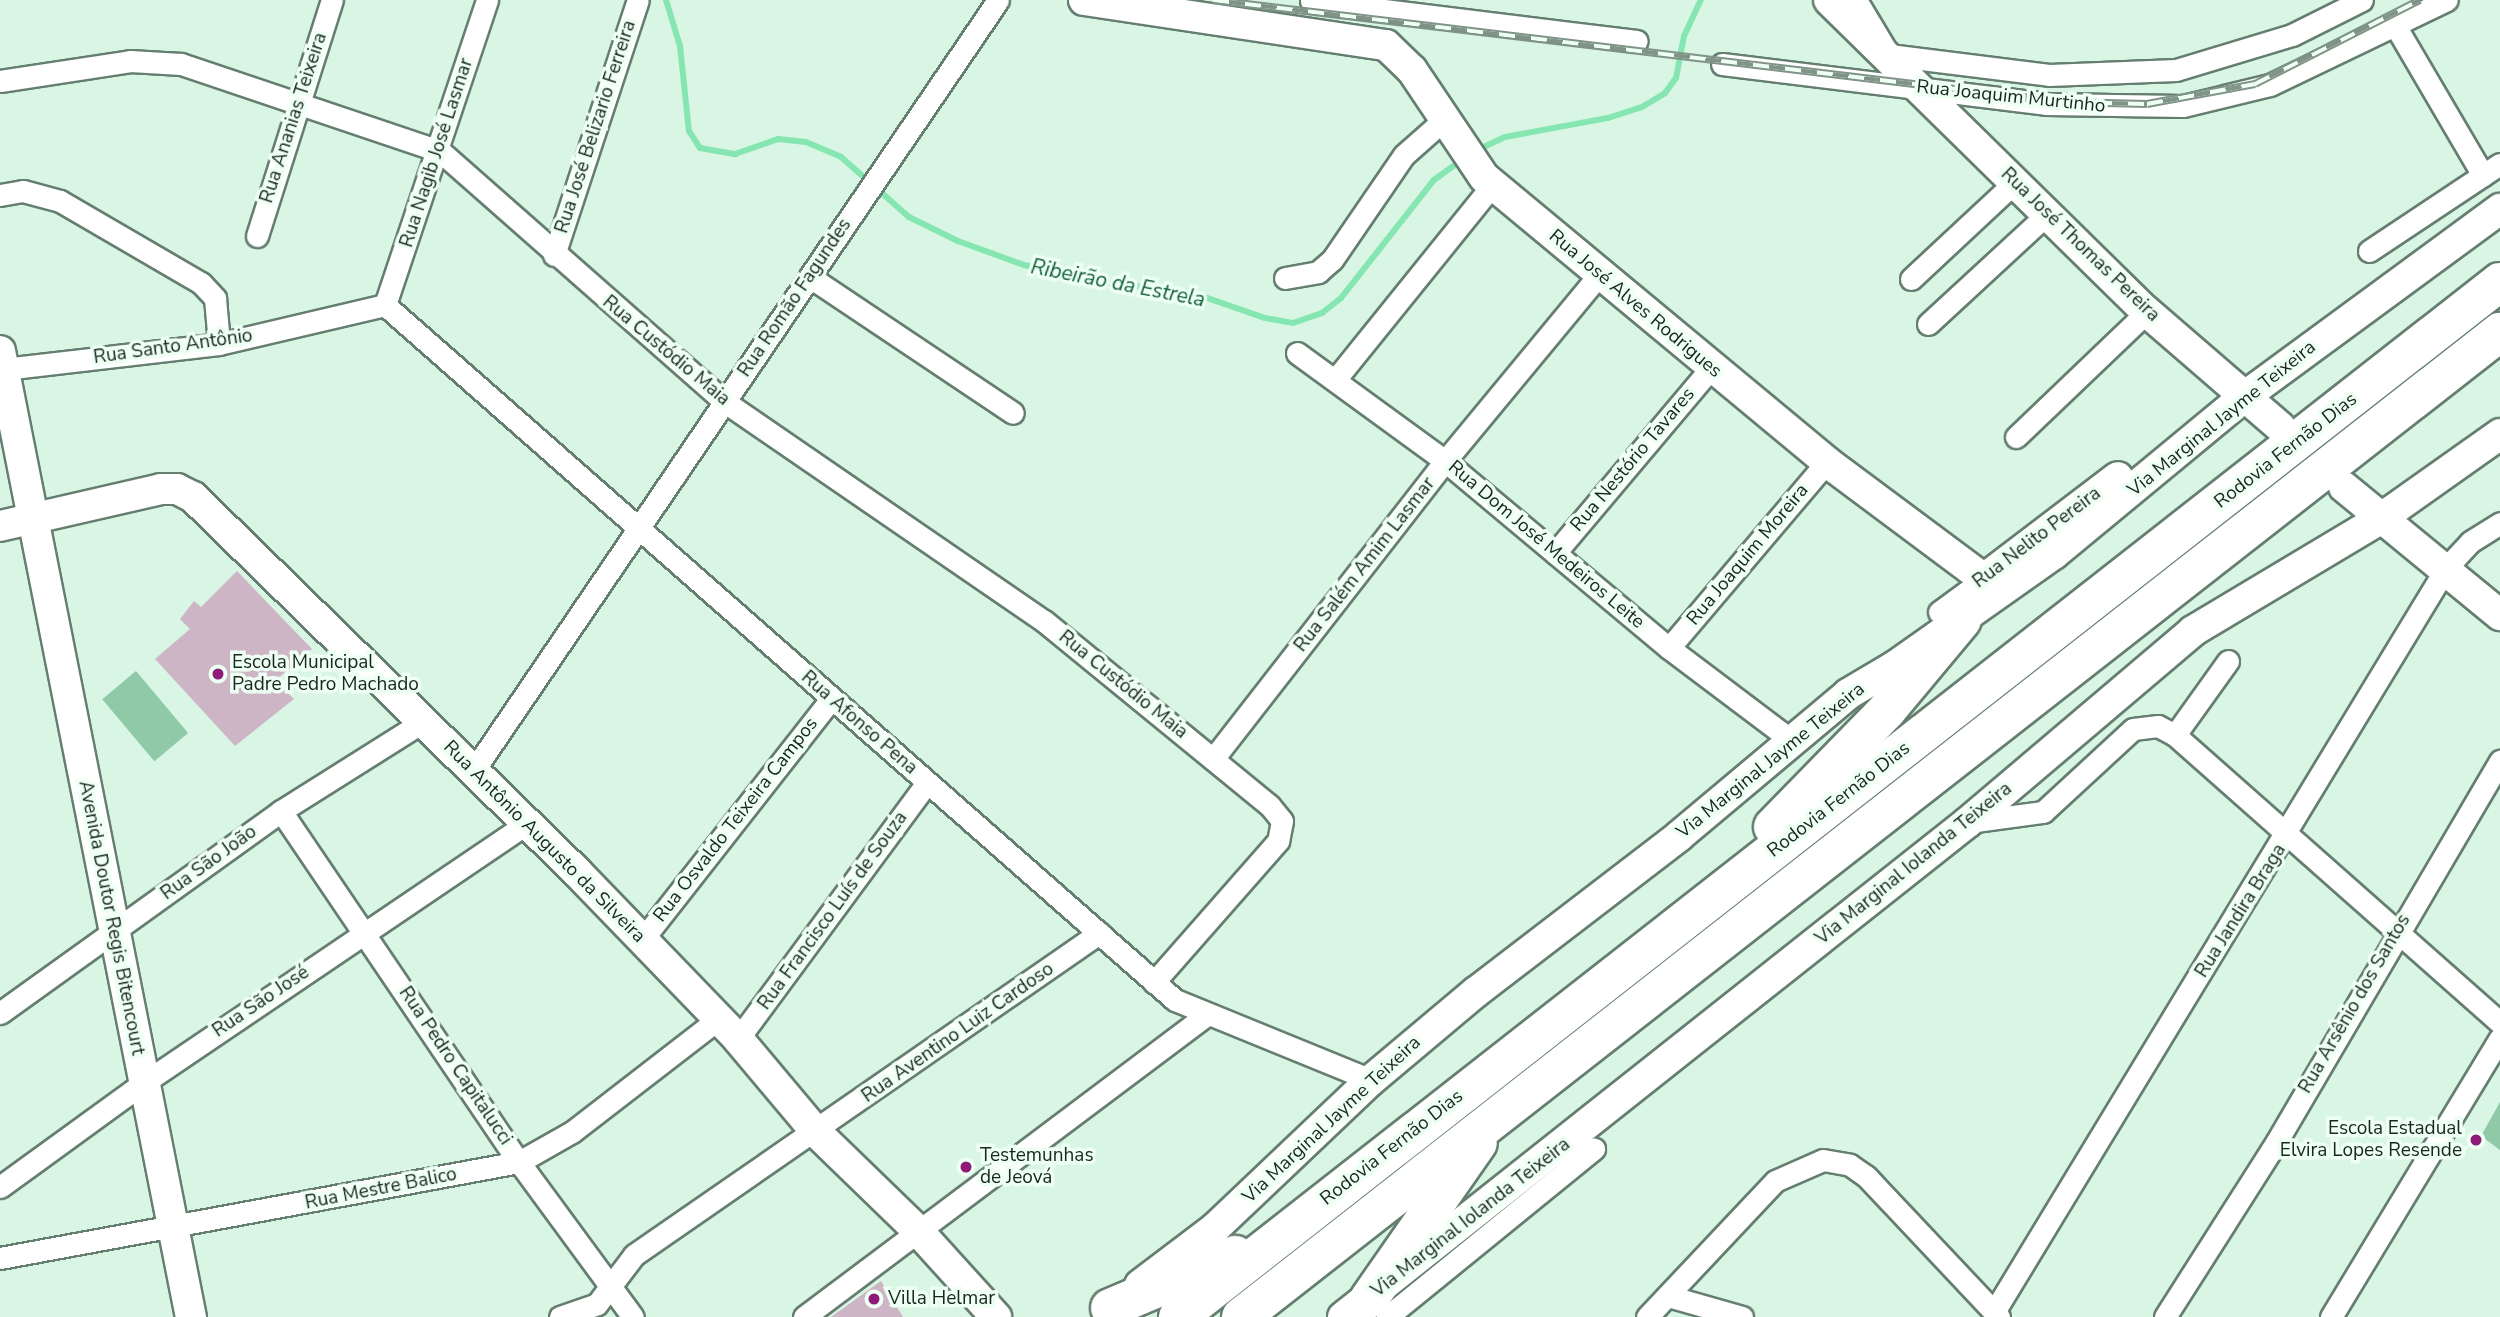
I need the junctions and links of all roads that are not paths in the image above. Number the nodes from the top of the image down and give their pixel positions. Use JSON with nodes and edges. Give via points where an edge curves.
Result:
{"nodes":[{"id":1,"x":332,"y":0,"type":"edge"},
{"id":2,"x":487,"y":0,"type":"edge"},
{"id":3,"x":638,"y":0,"type":"edge"},
{"id":4,"x":998,"y":0,"type":"edge"},
{"id":5,"x":1084,"y":0,"type":"edge"},
{"id":6,"x":1311,"y":0,"type":"edge"},
{"id":7,"x":1829,"y":0,"type":"edge"},
{"id":8,"x":1856,"y":0,"type":"edge"},
{"id":9,"x":2362,"y":0,"type":"edge"},
{"id":10,"x":2447,"y":0,"type":"edge"},
{"id":11,"x":2396,"y":27,"type":"junction"},
{"id":12,"x":1305,"y":35,"type":"junction"},
{"id":13,"x":1637,"y":41,"type":"dead end"},
{"id":14,"x":1889,"y":55,"type":"junction"},
{"id":15,"x":1722,"y":64,"type":"dead end"},
{"id":16,"x":0,"y":81,"type":"edge"},
{"id":17,"x":1921,"y":89,"type":"junction"},
{"id":18,"x":299,"y":104,"type":"junction"},
{"id":19,"x":1452,"y":128,"type":"junction"},
{"id":20,"x":440,"y":151,"type":"junction"},
{"id":21,"x":2492,"y":169,"type":"edge"},
{"id":22,"x":1489,"y":181,"type":"junction"},
{"id":23,"x":2015,"y":182,"type":"junction"},
{"id":24,"x":0,"y":195,"type":"edge"},
{"id":25,"x":2500,"y":209,"type":"edge"},
{"id":26,"x":2047,"y":214,"type":"junction"},
{"id":27,"x":257,"y":236,"type":"dead end"},
{"id":28,"x":2369,"y":251,"type":"dead end"},
{"id":29,"x":554,"y":255,"type":"junction"},
{"id":30,"x":1599,"y":275,"type":"junction"},
{"id":31,"x":810,"y":277,"type":"junction"},
{"id":32,"x":1285,"y":278,"type":"dead end"},
{"id":33,"x":1911,"y":279,"type":"dead end"},
{"id":34,"x":2500,"y":282,"type":"edge"},
{"id":35,"x":385,"y":305,"type":"junction"},
{"id":36,"x":2147,"y":312,"type":"junction"},
{"id":37,"x":1928,"y":324,"type":"dead end"},
{"id":38,"x":2500,"y":332,"type":"edge"},
{"id":39,"x":219,"y":344,"type":"junction"},
{"id":40,"x":1297,"y":353,"type":"dead end"},
{"id":41,"x":1,"y":363,"type":"edge"},
{"id":42,"x":1711,"y":368,"type":"junction"},
{"id":43,"x":1335,"y":380,"type":"junction"},
{"id":44,"x":2240,"y":392,"type":"junction"},
{"id":45,"x":725,"y":402,"type":"junction"},
{"id":46,"x":1013,"y":413,"type":"dead end"},
{"id":47,"x":2280,"y":427,"type":"dead end"},
{"id":48,"x":2500,"y":434,"type":"edge"},
{"id":49,"x":2016,"y":438,"type":"dead end"},
{"id":50,"x":1445,"y":461,"type":"junction"},
{"id":51,"x":1827,"y":462,"type":"junction"},
{"id":52,"x":2344,"y":487,"type":"dead end"},
{"id":53,"x":34,"y":519,"type":"junction"},
{"id":54,"x":2380,"y":519,"type":"junction"},
{"id":55,"x":2500,"y":523,"type":"edge"},
{"id":56,"x":0,"y":526,"type":"edge"},
{"id":57,"x":638,"y":530,"type":"junction"},
{"id":58,"x":1555,"y":553,"type":"junction"},
{"id":59,"x":2446,"y":568,"type":"junction"},
{"id":60,"x":1984,"y":579,"type":"junction"},
{"id":61,"x":2500,"y":615,"type":"edge"},
{"id":62,"x":1951,"y":616,"type":"junction"},
{"id":63,"x":1669,"y":648,"type":"junction"},
{"id":64,"x":2228,"y":661,"type":"dead end"},
{"id":65,"x":831,"y":699,"type":"junction"},
{"id":66,"x":424,"y":721,"type":"junction"},
{"id":67,"x":2175,"y":735,"type":"junction"},
{"id":68,"x":1791,"y":740,"type":"junction"},
{"id":69,"x":1213,"y":759,"type":"junction"},
{"id":70,"x":2500,"y":761,"type":"edge"},
{"id":71,"x":474,"y":770,"type":"junction"},
{"id":72,"x":928,"y":783,"type":"junction"},
{"id":73,"x":281,"y":811,"type":"junction"},
{"id":74,"x":1968,"y":822,"type":"junction"},
{"id":75,"x":527,"y":823,"type":"junction"},
{"id":76,"x":2287,"y":836,"type":"junction"},
{"id":77,"x":1723,"y":890,"type":"junction"},
{"id":78,"x":365,"y":931,"type":"junction"},
{"id":79,"x":114,"y":932,"type":"junction"},
{"id":80,"x":1099,"y":933,"type":"junction"},
{"id":81,"x":2395,"y":933,"type":"junction"},
{"id":82,"x":642,"y":940,"type":"junction"},
{"id":83,"x":1154,"y":982,"type":"junction"},
{"id":84,"x":0,"y":1013,"type":"edge"},
{"id":85,"x":1205,"y":1016,"type":"junction"},
{"id":86,"x":2500,"y":1023,"type":"edge"},
{"id":87,"x":728,"y":1029,"type":"junction"},
{"id":88,"x":2500,"y":1038,"type":"edge"},
{"id":89,"x":1371,"y":1080,"type":"junction"},
{"id":90,"x":142,"y":1084,"type":"junction"},
{"id":91,"x":1501,"y":1111,"type":"junction"},
{"id":92,"x":817,"y":1133,"type":"junction"},
{"id":93,"x":1594,"y":1149,"type":"dead end"},
{"id":94,"x":519,"y":1162,"type":"junction"},
{"id":95,"x":0,"y":1188,"type":"edge"},
{"id":96,"x":173,"y":1229,"type":"junction"},
{"id":97,"x":919,"y":1232,"type":"junction"},
{"id":98,"x":1279,"y":1237,"type":"junction"},
{"id":99,"x":0,"y":1258,"type":"edge"},
{"id":100,"x":613,"y":1286,"type":"junction"},
{"id":101,"x":1668,"y":1296,"type":"junction"},
{"id":102,"x":1366,"y":1311,"type":"edge"},
{"id":103,"x":1104,"y":1312,"type":"edge"},
{"id":104,"x":1997,"y":1315,"type":"edge"},
{"id":105,"x":191,"y":1317,"type":"edge"},
{"id":106,"x":560,"y":1317,"type":"edge"},
{"id":107,"x":634,"y":1317,"type":"edge"},
{"id":108,"x":803,"y":1317,"type":"edge"},
{"id":109,"x":996,"y":1317,"type":"edge"},
{"id":110,"x":1178,"y":1317,"type":"edge"},
{"id":111,"x":1241,"y":1317,"type":"edge"},
{"id":112,"x":1647,"y":1317,"type":"edge"},
{"id":113,"x":1742,"y":1317,"type":"edge"},
{"id":114,"x":2165,"y":1317,"type":"edge"},
{"id":115,"x":2331,"y":1317,"type":"edge"}],
"edges":[{"from":1,"to":18,"type":"street","name":"Rua Ananias Teixeira"},
{"from":2,"to":20,"type":"street","name":"Rua Nagib José Lasmar"},
{"from":3,"to":29,"type":"street","name":"Rua José Belizario Ferreira"},
{"from":4,"to":31,"type":"street","name":"Rua Romão Fagundes"},
{"from":5,"to":12,"type":"street"},
{"from":6,"to":12,"type":"street"},
{"from":6,"to":13,"type":"street"},
{"from":7,"to":14,"type":"street","name":"Rua José Thomas Pereira"},
{"from":8,"to":14,"type":"street","name":"Rua José Thomas Pereira"},
{"from":9,"to":14,"type":"street","name":"Rua Joaquim Murtinho","via":[[2292,35],[2176,70],[2049,75]]},
{"from":10,"to":11,"type":"street","name":"Rua Joaquim Murtinho"},
{"from":11,"to":17,"type":"street","name":"Rua Joaquim Murtinho","via":[[2270,85],[2183,106],[2046,104]]},
{"from":11,"to":21,"type":"street"},
{"from":12,"to":19,"type":"street","name":"Rua José Alves Rodrigues","via":[[1385,45],[1412,70]]},
{"from":14,"to":17,"type":"street","name":"Rua José Thomas Pereira"},
{"from":15,"to":17,"type":"street","name":"Rua Joaquim Murtinho"},
{"from":16,"to":18,"type":"street","name":"Rua Custódio Maia","via":[[145,60],[181,64]]},
{"from":17,"to":23,"type":"street","name":"Rua José Thomas Pereira"},
{"from":18,"to":20,"type":"street","name":"Rua Custódio Maia"},
{"from":18,"to":27,"type":"street","name":"Rua Ananias Teixeira"},
{"from":19,"to":22,"type":"street","name":"Rua José Alves Rodrigues"},
{"from":19,"to":32,"type":"street","via":[[1404,155],[1332,260],[1318,272]]},
{"from":20,"to":29,"type":"street","name":"Rua Custódio Maia"},
{"from":20,"to":35,"type":"street","name":"Rua Nagib José Lasmar"},
{"from":21,"to":28,"type":"street"},
{"from":22,"to":30,"type":"street","name":"Rua José Alves Rodrigues"},
{"from":22,"to":43,"type":"street"},
{"from":23,"to":26,"type":"street","name":"Rua José Thomas Pereira"},
{"from":23,"to":33,"type":"street"},
{"from":24,"to":39,"type":"street","via":[[23,191],[61,201],[201,283],[215,298]]},
{"from":25,"to":44,"type":"street","name":"Via Marginal Jayme Teixeira"},
{"from":26,"to":36,"type":"street","name":"Rua José Thomas Pereira"},
{"from":26,"to":37,"type":"street"},
{"from":29,"to":45,"type":"street","name":"Rua Custódio Maia"},
{"from":30,"to":42,"type":"street","name":"Rua José Alves Rodrigues"},
{"from":30,"to":50,"type":"street","name":"Rua Salém Amim Lasmar"},
{"from":31,"to":45,"type":"street","name":"Rua Romão Fagundes"},
{"from":31,"to":46,"type":"street"},
{"from":34,"to":77,"type":"highway","name":"Rodovia Fernão Dias"},
{"from":35,"to":39,"type":"street","name":"Rua Santo Antônio"},
{"from":35,"to":57,"type":"street","name":"Rua Afonso Pena"},
{"from":36,"to":44,"type":"street","name":"Rua José Thomas Pereira"},
{"from":36,"to":49,"type":"street"},
{"from":38,"to":91,"type":"highway","name":"Rodovia Fernão Dias"},
{"from":39,"to":41,"type":"street","name":"Rua Santo Antônio"},
{"from":40,"to":43,"type":"street","name":"Rua Dom José Medeiros Leite"},
{"from":41,"to":53,"type":"street","name":"Avenida Doutor Regis Bitencourt"},
{"from":42,"to":51,"type":"street","name":"Rua José Alves Rodrigues"},
{"from":42,"to":58,"type":"street","name":"Rua Nestório Tavares"},
{"from":43,"to":50,"type":"street","name":"Rua Dom José Medeiros Leite"},
{"from":44,"to":47,"type":"street","name":"Rua José Thomas Pereira"},
{"from":44,"to":60,"type":"street","name":"Rua Nelito Pereira"},
{"from":44,"to":62,"type":"street","name":"Via Marginal Jayme Teixeira","via":[[2167,464]]},
{"from":45,"to":57,"type":"street","name":"Rua Romão Fagundes"},
{"from":45,"to":69,"type":"street","name":"Rua Custódio Maia","via":[[1044,621]]},
{"from":48,"to":54,"type":"street","name":"Via Marginal Iolanda Teixeira"},
{"from":50,"to":58,"type":"street","name":"Rua Dom José Medeiros Leite"},
{"from":50,"to":69,"type":"street","name":"Rua Salém Amim Lasmar"},
{"from":51,"to":60,"type":"street","name":"Rua José Alves Rodrigues"},
{"from":51,"to":63,"type":"street","name":"Rua Joaquim Moreira"},
{"from":52,"to":54,"type":"street"},
{"from":53,"to":56,"type":"street","name":"Rua Antônio Augusto da Silveira"},
{"from":53,"to":66,"type":"street","name":"Rua Antônio Augusto da Silveira","via":[[161,489],[188,493]]},
{"from":53,"to":79,"type":"street","name":"Avenida Doutor Regis Bitencourt"},
{"from":54,"to":59,"type":"street"},
{"from":54,"to":74,"type":"street","name":"Via Marginal Iolanda Teixeira","via":[[2193,631]]},
{"from":55,"to":59,"type":"street","name":"Rua Jandira Braga","via":[[2470,542]]},
{"from":57,"to":65,"type":"street","name":"Rua Afonso Pena"},
{"from":57,"to":71,"type":"street","name":"Rua Romão Fagundes"},
{"from":58,"to":63,"type":"street","name":"Rua Dom José Medeiros Leite"},
{"from":59,"to":61,"type":"street"},
{"from":59,"to":76,"type":"street","name":"Rua Jandira Braga"},
{"from":60,"to":62,"type":"street","name":"Rua Nelito Pereira"},
{"from":62,"to":68,"type":"street","name":"Via Marginal Jayme Teixeira"},
{"from":62,"to":77,"type":"highway","via":[[1887,710],[1782,817]]},
{"from":63,"to":68,"type":"street","name":"Rua Dom José Medeiros Leite"},
{"from":64,"to":67,"type":"street"},
{"from":65,"to":72,"type":"street","name":"Rua Afonso Pena"},
{"from":65,"to":82,"type":"street","name":"Rua Osvaldo Teixeira Campos"},
{"from":66,"to":71,"type":"street","name":"Rua Antônio Augusto da Silveira"},
{"from":66,"to":73,"type":"street","name":"Rua São João"},
{"from":67,"to":74,"type":"street","via":[[2158,726],[2133,729],[2043,812]]},
{"from":67,"to":76,"type":"street"},
{"from":68,"to":89,"type":"street","name":"Via Marginal Jayme Teixeira"},
{"from":69,"to":83,"type":"street","name":"Rua Custódio Maia","via":[[1270,806],[1283,826],[1278,841]]},
{"from":70,"to":81,"type":"street","name":"Rua Arsênio dos Santos"},
{"from":71,"to":75,"type":"street","name":"Rua Antônio Augusto da Silveira"},
{"from":72,"to":80,"type":"street","name":"Rua Afonso Pena"},
{"from":72,"to":87,"type":"street","name":"Rua Francisco Luís de Souza"},
{"from":73,"to":78,"type":"street","name":"Rua Pedro Capitalucci"},
{"from":73,"to":79,"type":"street","name":"Rua São João"},
{"from":74,"to":102,"type":"street","name":"Via Marginal Iolanda Teixeira"},
{"from":75,"to":78,"type":"street","name":"Rua São José"},
{"from":75,"to":82,"type":"street","name":"Rua Antônio Augusto da Silveira"},
{"from":76,"to":81,"type":"street"},
{"from":76,"to":104,"type":"street","name":"Rua Jandira Braga"},
{"from":77,"to":98,"type":"highway","name":"Rodovia Fernão Dias"},
{"from":78,"to":90,"type":"street","name":"Rua São José"},
{"from":78,"to":94,"type":"street","name":"Rua Pedro Capitalucci"},
{"from":79,"to":84,"type":"street","name":"Rua São João"},
{"from":79,"to":90,"type":"street","name":"Avenida Doutor Regis Bitencourt"},
{"from":80,"to":83,"type":"street","name":"Rua Afonso Pena"},
{"from":80,"to":92,"type":"street","name":"Rua Aventino Luiz Cardoso"},
{"from":81,"to":86,"type":"street"},
{"from":81,"to":114,"type":"street","name":"Rua Arsênio dos Santos","via":[[2277,1141]]},
{"from":82,"to":87,"type":"street","name":"Rua Antônio Augusto da Silveira"},
{"from":83,"to":85,"type":"street","name":"Rua Afonso Pena"},
{"from":85,"to":89,"type":"street","name":"Rua Afonso Pena"},
{"from":85,"to":97,"type":"street"},
{"from":87,"to":92,"type":"street","name":"Rua Antônio Augusto da Silveira"},
{"from":87,"to":94,"type":"street","name":"Rua Mestre Balico"},
{"from":88,"to":115,"type":"street"},
{"from":89,"to":103,"type":"street","name":"Via Marginal Jayme Teixeira","via":[[1215,1228]]},
{"from":90,"to":95,"type":"street","name":"Rua São José"},
{"from":90,"to":96,"type":"street","name":"Avenida Doutor Regis Bitencourt"},
{"from":91,"to":102,"type":"highway"},
{"from":91,"to":111,"type":"highway","name":"Rodovia Fernão Dias"},
{"from":92,"to":97,"type":"street","name":"Rua Antônio Augusto da Silveira"},
{"from":92,"to":100,"type":"street","name":"Rua Aventino Luiz Cardoso","via":[[634,1255]]},
{"from":93,"to":102,"type":"street"},
{"from":94,"to":96,"type":"street","name":"Rua Mestre Balico"},
{"from":94,"to":100,"type":"street","name":"Rua Pedro Capitalucci"},
{"from":96,"to":99,"type":"street","name":"Rua Mestre Balico"},
{"from":96,"to":105,"type":"street","name":"Avenida Doutor Regis Bitencourt"},
{"from":97,"to":108,"type":"street"},
{"from":97,"to":109,"type":"street","name":"Rua Antônio Augusto da Silveira"},
{"from":98,"to":103,"type":"highway"},
{"from":98,"to":110,"type":"highway","name":"Rodovia Fernão Dias"},
{"from":100,"to":106,"type":"street","name":"Rua Aventino Luiz Cardoso","via":[[597,1304]]},
{"from":100,"to":107,"type":"street","name":"Rua Pedro Capitalucci"},
{"from":101,"to":104,"type":"street","via":[[1775,1181],[1823,1160],[1858,1170]]},
{"from":101,"to":112,"type":"street"},
{"from":101,"to":113,"type":"street"}]}
